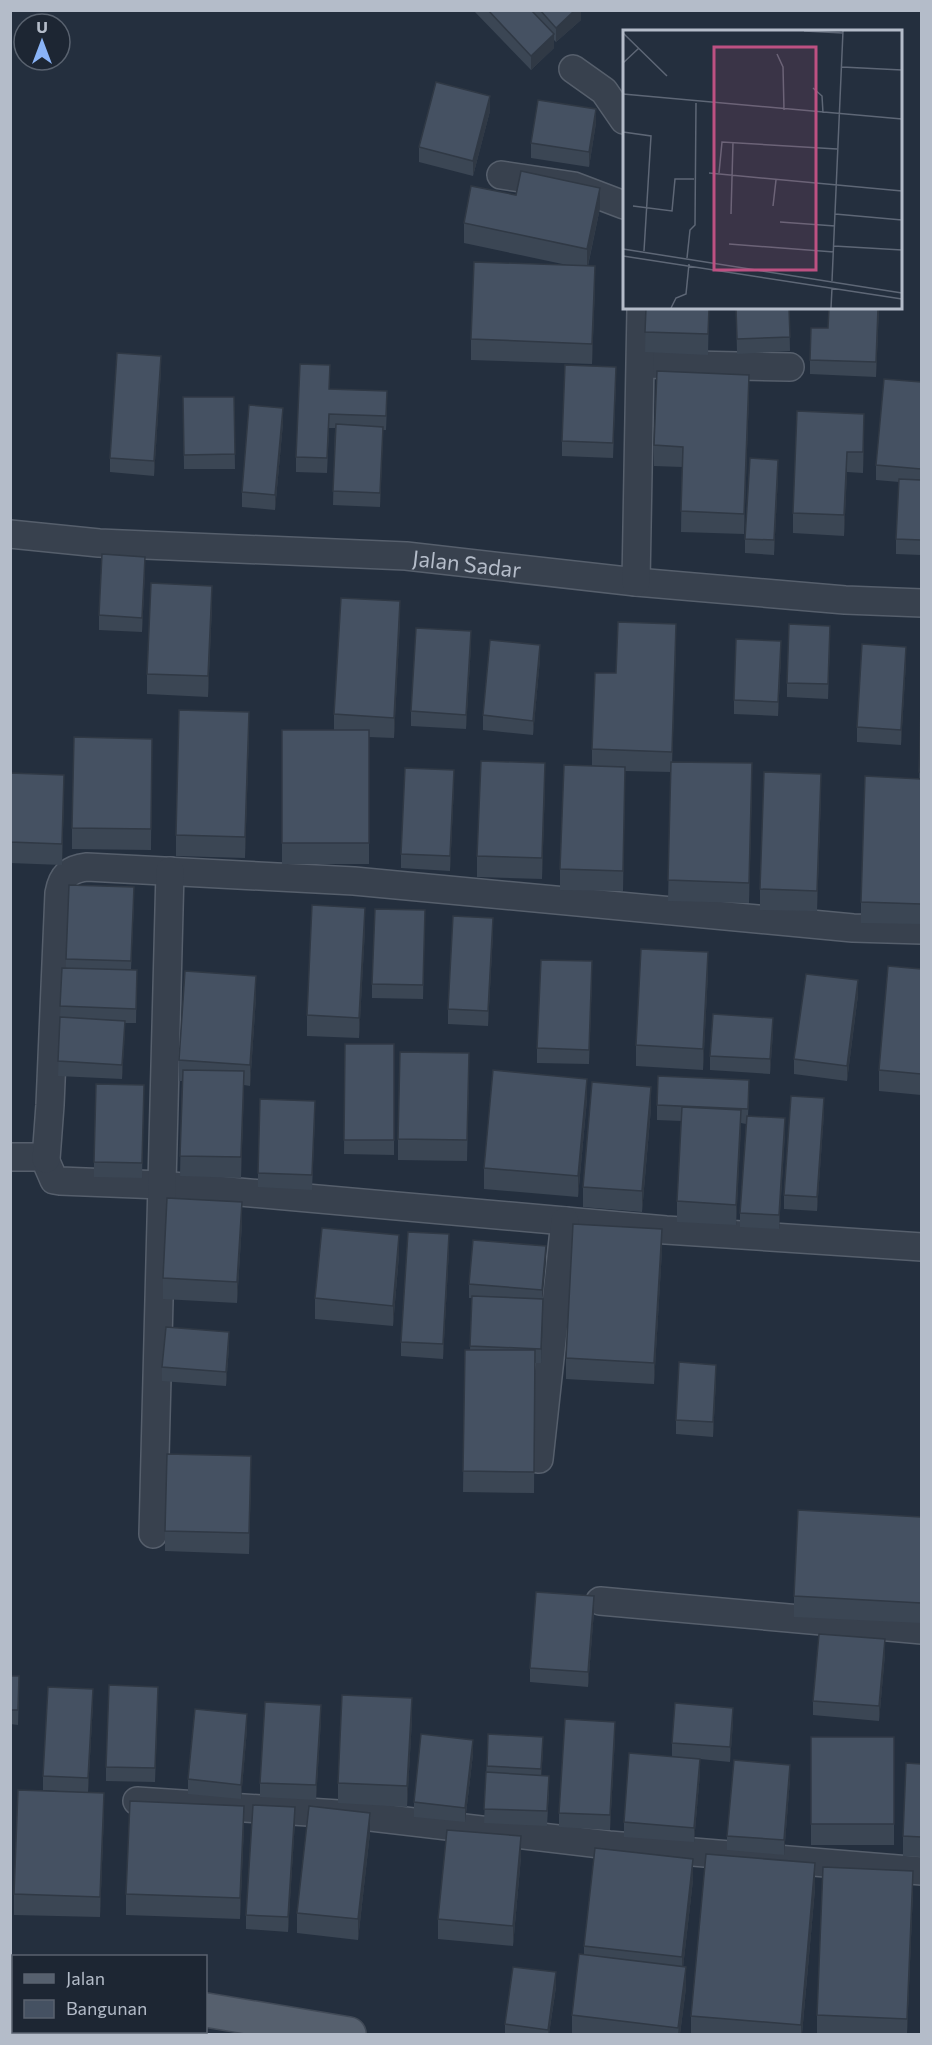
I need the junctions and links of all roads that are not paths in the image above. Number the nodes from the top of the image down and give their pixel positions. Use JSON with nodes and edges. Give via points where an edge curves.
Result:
{"nodes":[{"id":1,"x":573,"y":69,"type":"dead end"},
{"id":2,"x":623,"y":119,"type":"edge"},
{"id":3,"x":501,"y":174,"type":"dead end"},
{"id":4,"x":623,"y":206,"type":"edge"},
{"id":5,"x":641,"y":309,"type":"edge"},
{"id":6,"x":641,"y":364,"type":"junction"},
{"id":7,"x":790,"y":367,"type":"dead end"},
{"id":8,"x":10,"y":534,"type":"edge"},
{"id":9,"x":636,"y":582,"type":"junction"},
{"id":10,"x":921,"y":603,"type":"edge"},
{"id":11,"x":170,"y":871,"type":"junction"},
{"id":12,"x":921,"y":930,"type":"edge"},
{"id":13,"x":10,"y":1157,"type":"edge"},
{"id":14,"x":46,"y":1159,"type":"junction"},
{"id":15,"x":161,"y":1185,"type":"junction"},
{"id":16,"x":565,"y":1221,"type":"junction"},
{"id":17,"x":921,"y":1247,"type":"edge"},
{"id":18,"x":539,"y":1459,"type":"dead end"},
{"id":19,"x":153,"y":1534,"type":"dead end"},
{"id":20,"x":600,"y":1601,"type":"dead end"},
{"id":21,"x":921,"y":1630,"type":"edge"},
{"id":22,"x":136,"y":1801,"type":"edge"},
{"id":23,"x":921,"y":1871,"type":"edge"},
{"id":24,"x":207,"y":2010,"type":"edge"},
{"id":25,"x":349,"y":2034,"type":"edge"}],
"edges":[{"from":1,"to":2,"type":"street","via":[[604,92]]},
{"from":3,"to":4,"type":"street","via":[[574,186]]},
{"from":5,"to":6,"type":"street"},
{"from":6,"to":7,"type":"street"},
{"from":6,"to":9,"type":"street"},
{"from":8,"to":9,"type":"street","name":"Jalan Sadar","via":[[99,543],[406,556]]},
{"from":9,"to":10,"type":"street","name":"Jalan Sadar"},
{"from":11,"to":12,"type":"street","via":[[354,881],[853,928]]},
{"from":11,"to":14,"type":"street","via":[[76,868],[61,882]]},
{"from":11,"to":15,"type":"street"},
{"from":13,"to":14,"type":"street"},
{"from":14,"to":15,"type":"street","via":[[54,1180]]},
{"from":15,"to":16,"type":"street"},
{"from":15,"to":19,"type":"street"},
{"from":16,"to":17,"type":"street"},
{"from":16,"to":18,"type":"street"},
{"from":20,"to":21,"type":"street"},
{"from":22,"to":23,"type":"street","via":[[354,1815],[609,1845]]},
{"from":24,"to":25,"type":"main road"}]}
